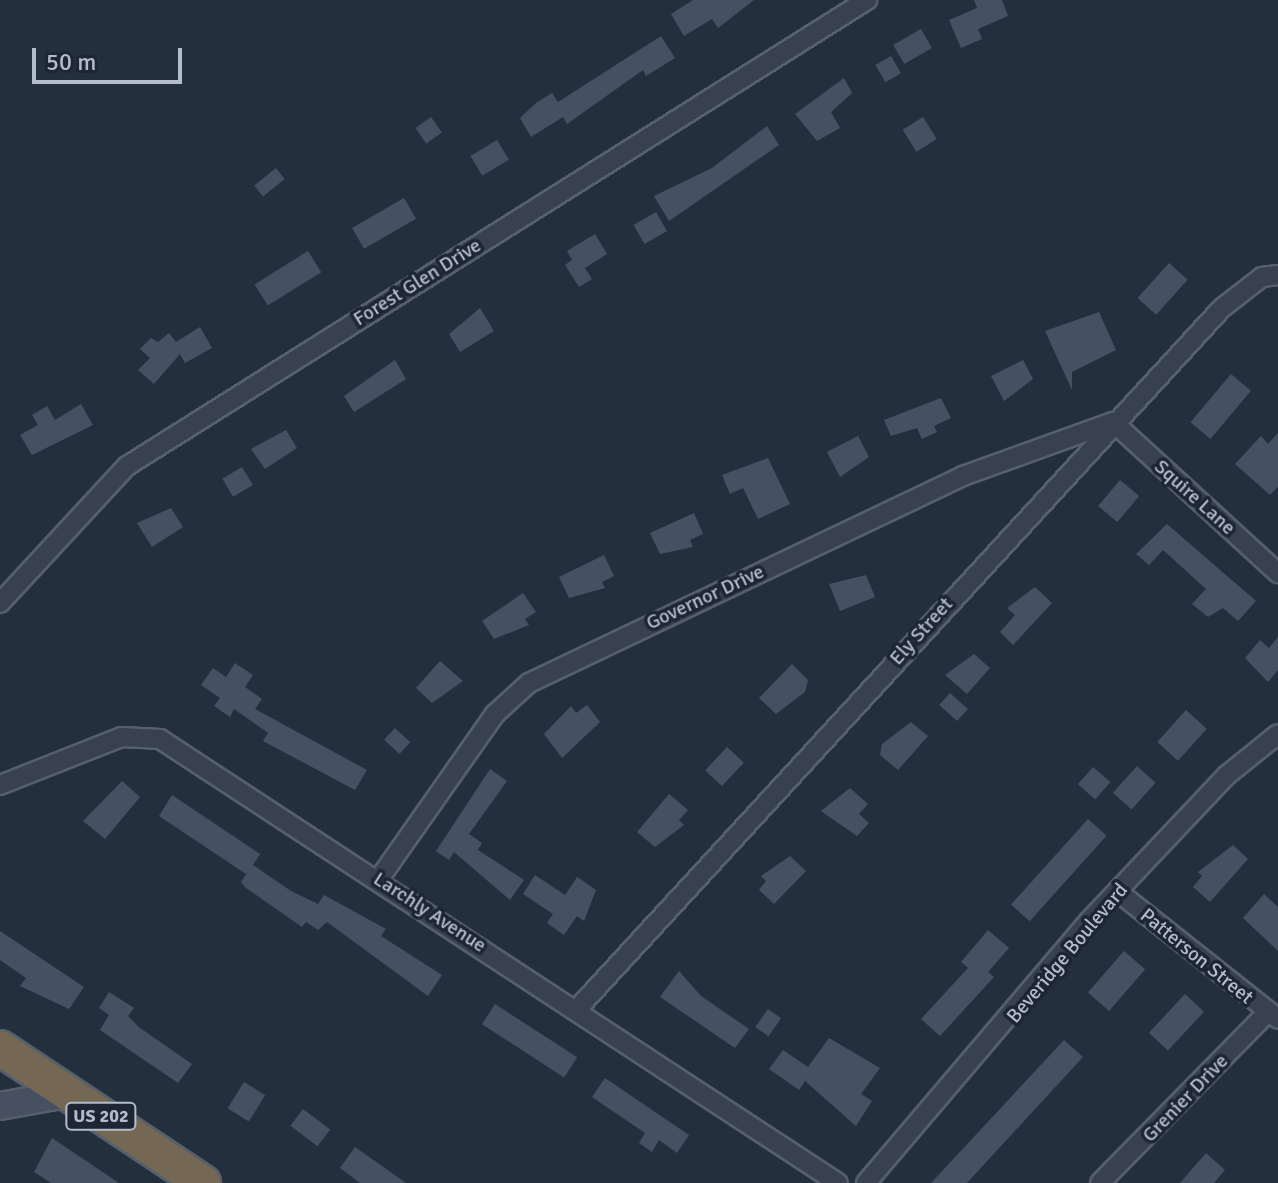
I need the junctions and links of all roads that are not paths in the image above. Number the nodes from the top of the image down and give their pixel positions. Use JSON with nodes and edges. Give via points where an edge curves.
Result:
{"nodes":[{"id":1,"x":867,"y":0,"type":"edge"},
{"id":2,"x":1278,"y":275,"type":"edge"},
{"id":3,"x":1113,"y":422,"type":"junction"},
{"id":4,"x":1278,"y":573,"type":"edge"},
{"id":5,"x":0,"y":603,"type":"edge"},
{"id":6,"x":1278,"y":734,"type":"edge"},
{"id":7,"x":0,"y":785,"type":"edge"},
{"id":8,"x":379,"y":879,"type":"junction"},
{"id":9,"x":1118,"y":892,"type":"junction"},
{"id":10,"x":579,"y":1007,"type":"junction"},
{"id":11,"x":1273,"y":1016,"type":"edge"},
{"id":12,"x":0,"y":1048,"type":"edge"},
{"id":13,"x":67,"y":1094,"type":"junction"},
{"id":14,"x":0,"y":1106,"type":"edge"},
{"id":15,"x":203,"y":1183,"type":"edge"},
{"id":16,"x":838,"y":1183,"type":"edge"},
{"id":17,"x":866,"y":1183,"type":"edge"},
{"id":18,"x":1100,"y":1183,"type":"edge"}],
"edges":[{"from":1,"to":5,"type":"street","name":"Forest Glen Drive","via":[[127,466]]},
{"from":2,"to":3,"type":"street","name":"Ely Street","via":[[1262,277],[1222,308]]},
{"from":3,"to":4,"type":"street","name":"Squire Lane"},
{"from":3,"to":8,"type":"street","name":"Governor Drive","via":[[963,476],[529,683],[495,714]]},
{"from":3,"to":10,"type":"street","name":"Ely Street"},
{"from":6,"to":9,"type":"street","name":"Beveridge Boulevard","via":[[1227,775]]},
{"from":7,"to":8,"type":"street","name":"Larchly Avenue","via":[[113,740],[155,736]]},
{"from":8,"to":10,"type":"street","name":"Larchly Avenue"},
{"from":9,"to":11,"type":"street","name":"Patterson Street"},
{"from":9,"to":17,"type":"street","name":"Beveridge Boulevard"},
{"from":10,"to":16,"type":"street","name":"Larchly Avenue"},
{"from":11,"to":18,"type":"street","name":"Grenier Drive"},
{"from":12,"to":13,"type":"highway","number":"US 202"},
{"from":13,"to":14,"type":"street"},
{"from":13,"to":15,"type":"highway","number":"US 202"}]}
